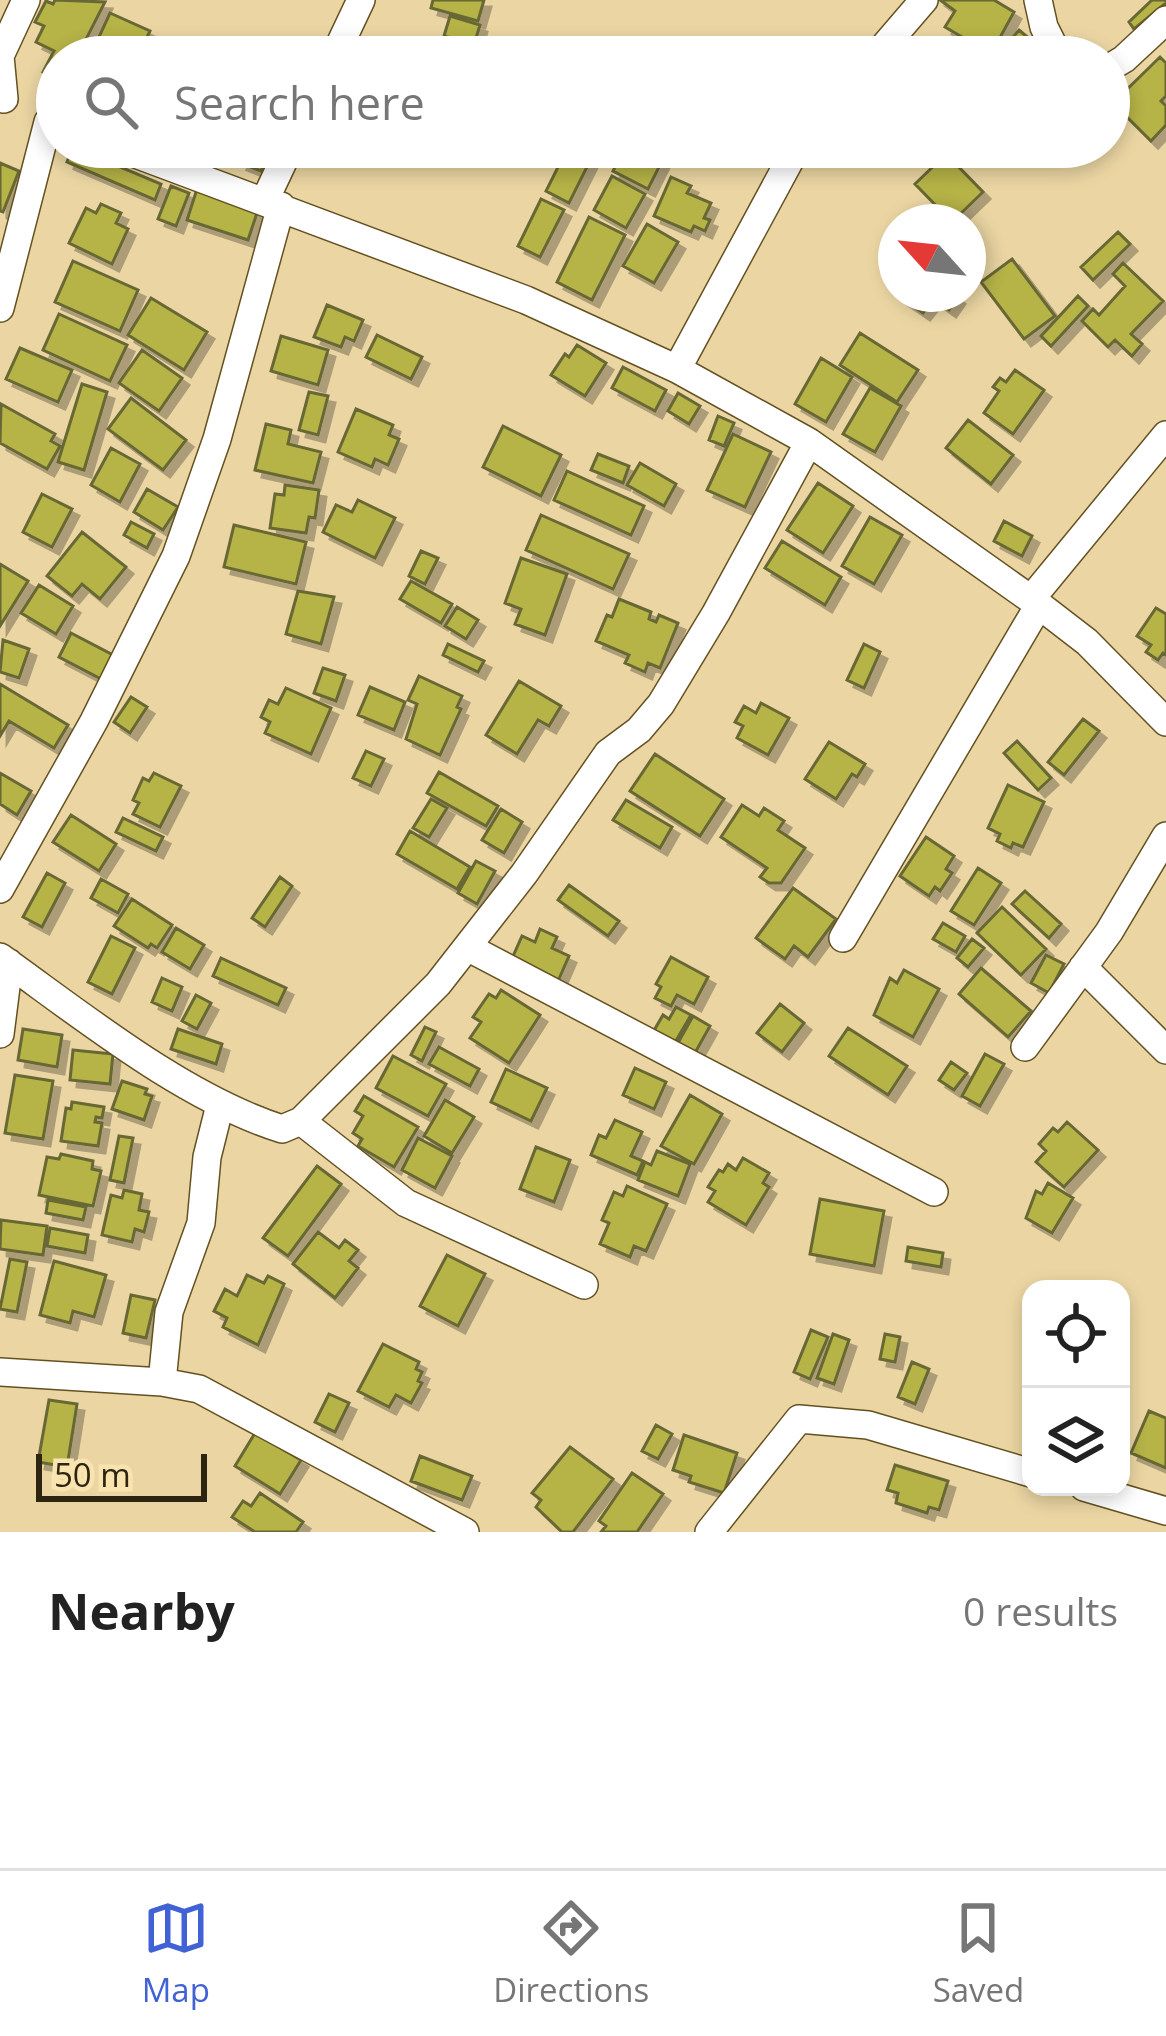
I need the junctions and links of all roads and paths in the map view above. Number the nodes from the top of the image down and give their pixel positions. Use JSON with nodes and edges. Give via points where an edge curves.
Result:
{"nodes":[{"id":1,"x":26,"y":0,"type":"edge"},
{"id":2,"x":361,"y":0,"type":"edge"},
{"id":3,"x":924,"y":0,"type":"edge"},
{"id":4,"x":1038,"y":0,"type":"edge"},
{"id":5,"x":1166,"y":20,"type":"edge"},
{"id":6,"x":344,"y":36,"type":"edge"},
{"id":7,"x":892,"y":36,"type":"edge"},
{"id":8,"x":1048,"y":36,"type":"edge"},
{"id":9,"x":1130,"y":50,"type":"edge"},
{"id":10,"x":0,"y":57,"type":"edge"},
{"id":11,"x":2,"y":98,"type":"edge"},
{"id":12,"x":36,"y":116,"type":"edge"},
{"id":13,"x":40,"y":168,"type":"edge"},
{"id":14,"x":176,"y":168,"type":"edge"},
{"id":15,"x":284,"y":168,"type":"edge"},
{"id":16,"x":786,"y":168,"type":"edge"},
{"id":17,"x":273,"y":203,"type":"junction"},
{"id":18,"x":0,"y":308,"type":"edge"},
{"id":19,"x":677,"y":369,"type":"junction"},
{"id":20,"x":1166,"y":436,"type":"edge"},
{"id":21,"x":809,"y":442,"type":"junction"},
{"id":22,"x":1035,"y":602,"type":"junction"},
{"id":23,"x":1166,"y":722,"type":"edge"},
{"id":24,"x":1166,"y":836,"type":"edge"},
{"id":25,"x":0,"y":890,"type":"edge"},
{"id":26,"x":843,"y":938,"type":"dead end"},
{"id":27,"x":469,"y":947,"type":"junction"},
{"id":28,"x":4,"y":960,"type":"edge"},
{"id":29,"x":1083,"y":967,"type":"junction"},
{"id":30,"x":0,"y":1034,"type":"edge"},
{"id":31,"x":1025,"y":1047,"type":"dead end"},
{"id":32,"x":1166,"y":1050,"type":"edge"},
{"id":33,"x":220,"y":1105,"type":"junction"},
{"id":34,"x":301,"y":1121,"type":"junction"},
{"id":35,"x":934,"y":1192,"type":"dead end"},
{"id":36,"x":584,"y":1285,"type":"dead end"},
{"id":37,"x":0,"y":1372,"type":"edge"},
{"id":38,"x":161,"y":1382,"type":"junction"},
{"id":39,"x":1022,"y":1471,"type":"edge"},
{"id":40,"x":1116,"y":1496,"type":"edge"},
{"id":41,"x":1166,"y":1510,"type":"edge"},
{"id":42,"x":465,"y":1532,"type":"edge"},
{"id":43,"x":710,"y":1532,"type":"edge"}],
"edges":[{"from":1,"to":10,"type":"street"},
{"from":2,"to":6,"type":"street"},
{"from":3,"to":7,"type":"street"},
{"from":4,"to":8,"type":"street"},
{"from":5,"to":9,"type":"street"},
{"from":10,"to":11,"type":"street"},
{"from":11,"to":12,"type":"street"},
{"from":13,"to":18,"type":"street"},
{"from":14,"to":17,"type":"street"},
{"from":15,"to":17,"type":"street"},
{"from":16,"to":19,"type":"street"},
{"from":17,"to":19,"type":"street","via":[[526,300]]},
{"from":17,"to":25,"type":"street","via":[[217,439],[176,556]]},
{"from":19,"to":21,"type":"street"},
{"from":20,"to":22,"type":"street"},
{"from":21,"to":22,"type":"street"},
{"from":21,"to":27,"type":"street","via":[[661,704],[608,753]]},
{"from":22,"to":23,"type":"street"},
{"from":22,"to":26,"type":"street"},
{"from":24,"to":29,"type":"street"},
{"from":27,"to":34,"type":"street"},
{"from":27,"to":35,"type":"street"},
{"from":28,"to":30,"type":"street"},
{"from":28,"to":33,"type":"street"},
{"from":29,"to":31,"type":"street"},
{"from":29,"to":32,"type":"street"},
{"from":33,"to":34,"type":"street","via":[[282,1129]]},
{"from":33,"to":38,"type":"street"},
{"from":34,"to":36,"type":"street","via":[[406,1203]]},
{"from":37,"to":38,"type":"street"},
{"from":38,"to":42,"type":"street","via":[[199,1389]]},
{"from":39,"to":43,"type":"street","via":[[868,1425],[799,1419]]},
{"from":40,"to":41,"type":"street"}]}
